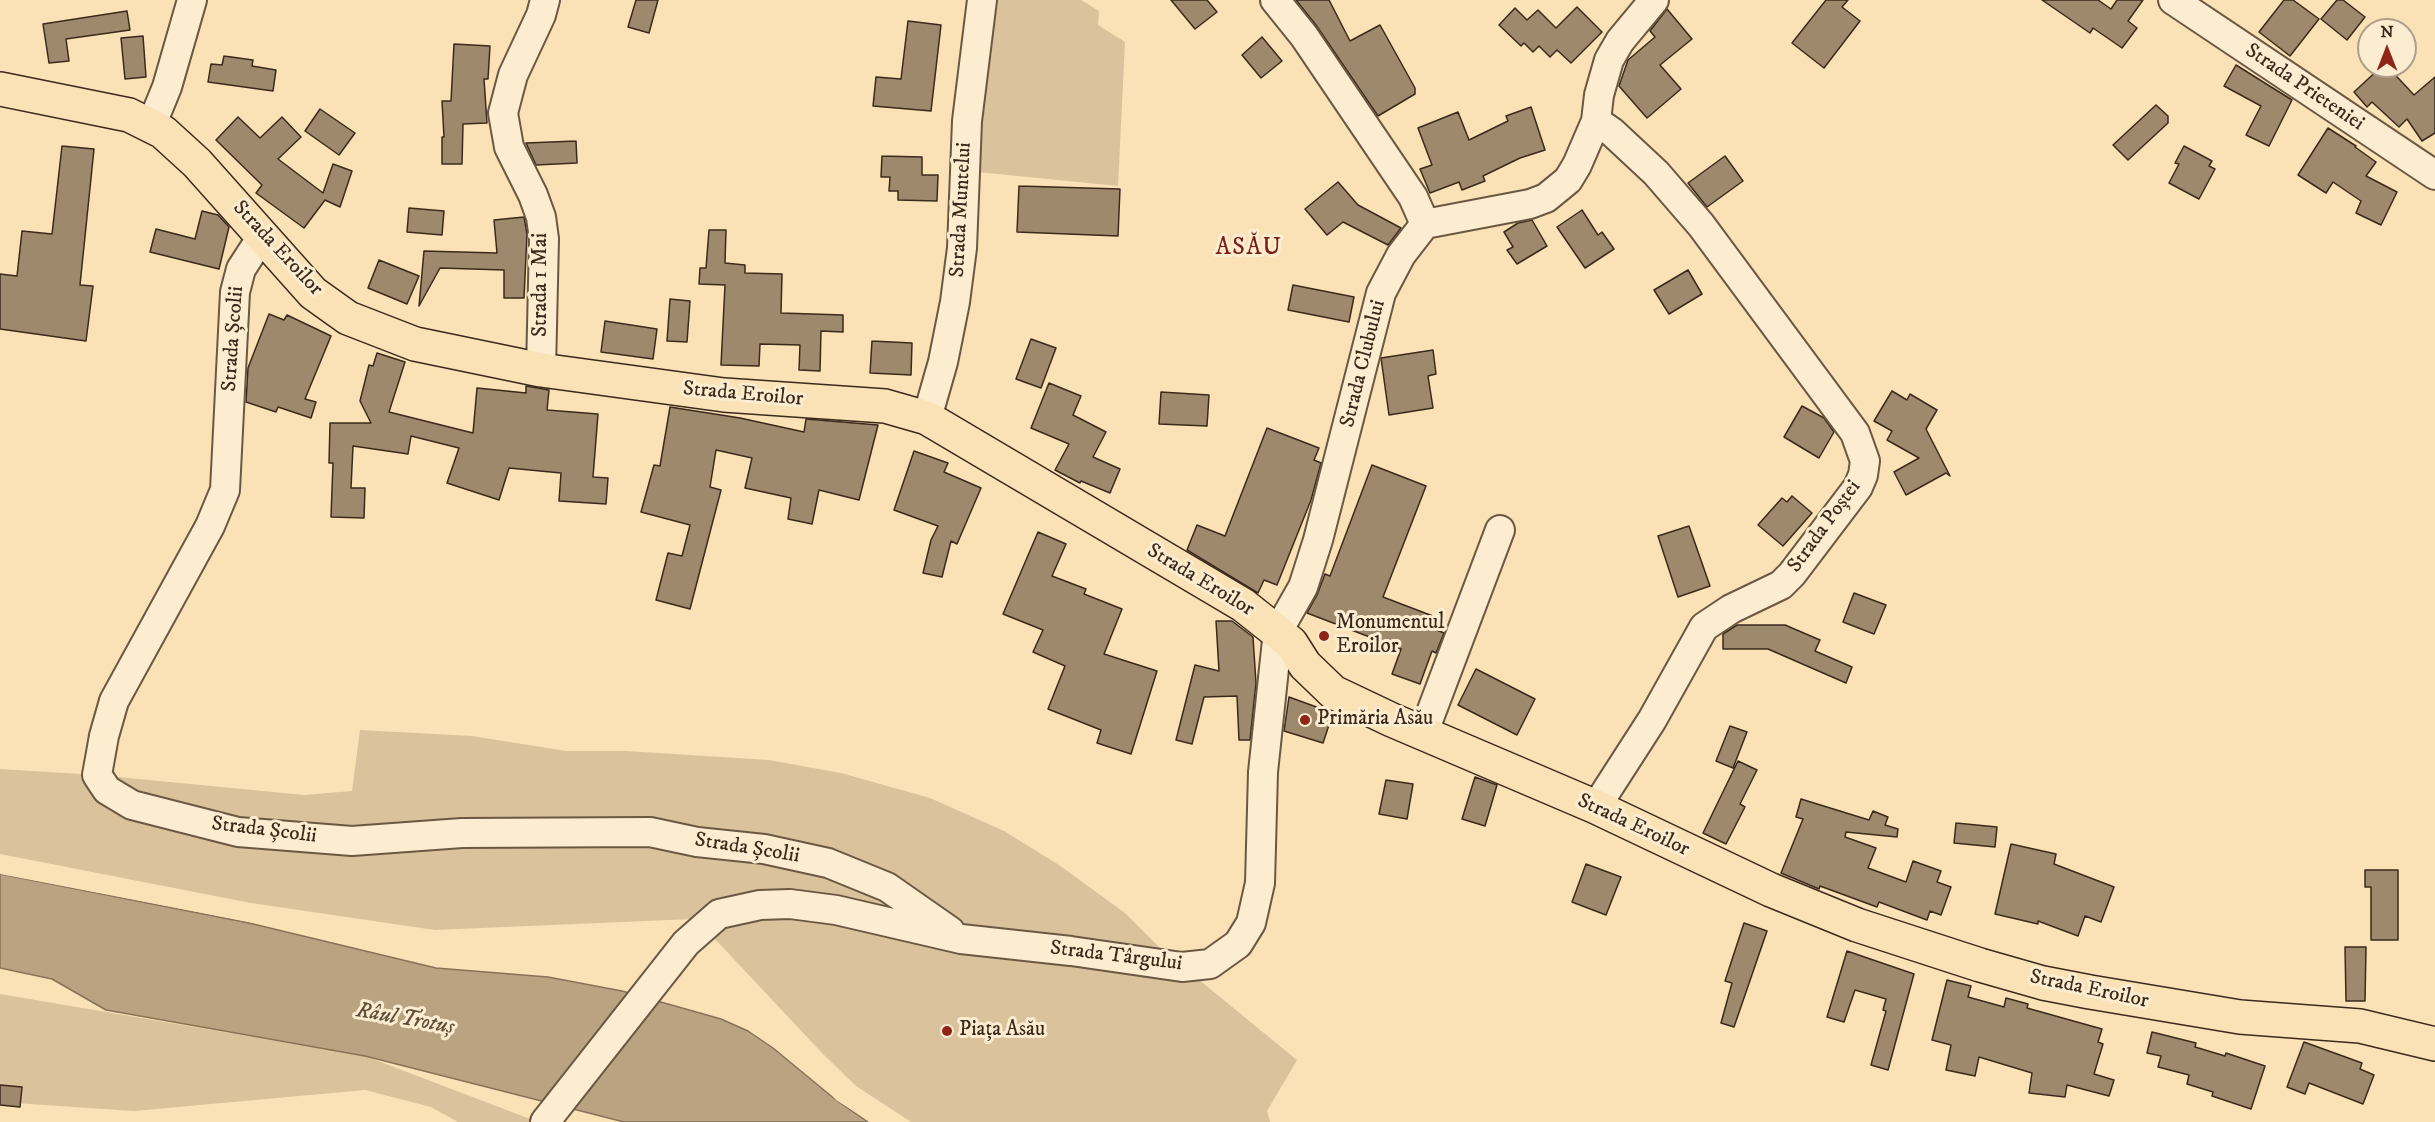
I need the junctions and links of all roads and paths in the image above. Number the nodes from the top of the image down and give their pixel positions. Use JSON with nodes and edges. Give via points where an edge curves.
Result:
{"nodes":[{"id":1,"x":192,"y":0,"type":"edge"},
{"id":2,"x":545,"y":0,"type":"edge"},
{"id":3,"x":982,"y":0,"type":"edge"},
{"id":4,"x":1275,"y":0,"type":"edge"},
{"id":5,"x":1654,"y":0,"type":"edge"},
{"id":6,"x":2173,"y":0,"type":"edge"},
{"id":7,"x":0,"y":89,"type":"edge"},
{"id":8,"x":1596,"y":121,"type":"junction"},
{"id":9,"x":151,"y":126,"type":"junction"},
{"id":10,"x":2435,"y":175,"type":"edge"},
{"id":11,"x":1425,"y":224,"type":"junction"},
{"id":12,"x":263,"y":236,"type":"junction"},
{"id":13,"x":541,"y":370,"type":"junction"},
{"id":14,"x":927,"y":418,"type":"junction"},
{"id":15,"x":1500,"y":530,"type":"dead end"},
{"id":16,"x":1278,"y":631,"type":"junction"},
{"id":17,"x":1423,"y":734,"type":"junction"},
{"id":18,"x":1596,"y":807,"type":"junction"},
{"id":19,"x":961,"y":939,"type":"junction"},
{"id":20,"x":2435,"y":1044,"type":"edge"},
{"id":21,"x":545,"y":1122,"type":"edge"}],
"edges":[{"from":1,"to":9,"type":"street","via":[[167,87]]},
{"from":2,"to":13,"type":"street","name":"Strada 1 Mai","via":[[513,75],[503,113],[509,147],[541,217]]},
{"from":3,"to":14,"type":"street","name":"Strada Muntelui","via":[[967,121],[962,248],[955,302]]},
{"from":4,"to":11,"type":"street","via":[[1413,196]]},
{"from":5,"to":8,"type":"street","via":[[1609,60]]},
{"from":6,"to":10,"type":"street","name":"Strada Prieteniei"},
{"from":7,"to":9,"type":"main road","name":"Strada Eroilor","via":[[114,111]]},
{"from":8,"to":11,"type":"street","via":[[1568,180],[1546,198]]},
{"from":8,"to":18,"type":"street","name":"Strada Poștei","via":[[1656,173],[1701,225],[1855,433],[1865,461],[1858,487],[1792,574],[1781,585],[1704,627]]},
{"from":9,"to":12,"type":"main road","name":"Strada Eroilor","via":[[197,163]]},
{"from":11,"to":16,"type":"street","name":"Strada Clubului","via":[[1401,255],[1381,292],[1318,540],[1303,586]]},
{"from":12,"to":13,"type":"main road","name":"Strada Eroilor","via":[[314,292],[348,318],[415,344]]},
{"from":12,"to":19,"type":"street","name":"Strada Școlii","via":[[241,269],[235,292],[225,490],[210,526],[114,701],[97,774],[107,790],[132,805],[238,832],[352,840],[462,833],[650,832],[764,849],[828,863],[887,887]]},
{"from":13,"to":14,"type":"main road","name":"Strada Eroilor","via":[[715,394],[885,406]]},
{"from":14,"to":16,"type":"main road","name":"Strada Eroilor","via":[[1243,605]]},
{"from":15,"to":17,"type":"street"},
{"from":16,"to":17,"type":"main road","name":"Strada Eroilor","via":[[1333,692]]},
{"from":16,"to":19,"type":"street","name":"Strada Târgului","via":[[1263,772],[1260,883],[1251,923],[1238,944],[1210,964],[1182,967]]},
{"from":17,"to":18,"type":"main road","name":"Strada Eroilor"},
{"from":18,"to":20,"type":"main road","name":"Strada Eroilor","via":[[1857,926],[2032,980],[2240,1017],[2360,1026]]},
{"from":19,"to":21,"type":"street","name":"Strada Târgului","via":[[836,910],[790,904],[760,905],[719,914],[686,943]]}]}
